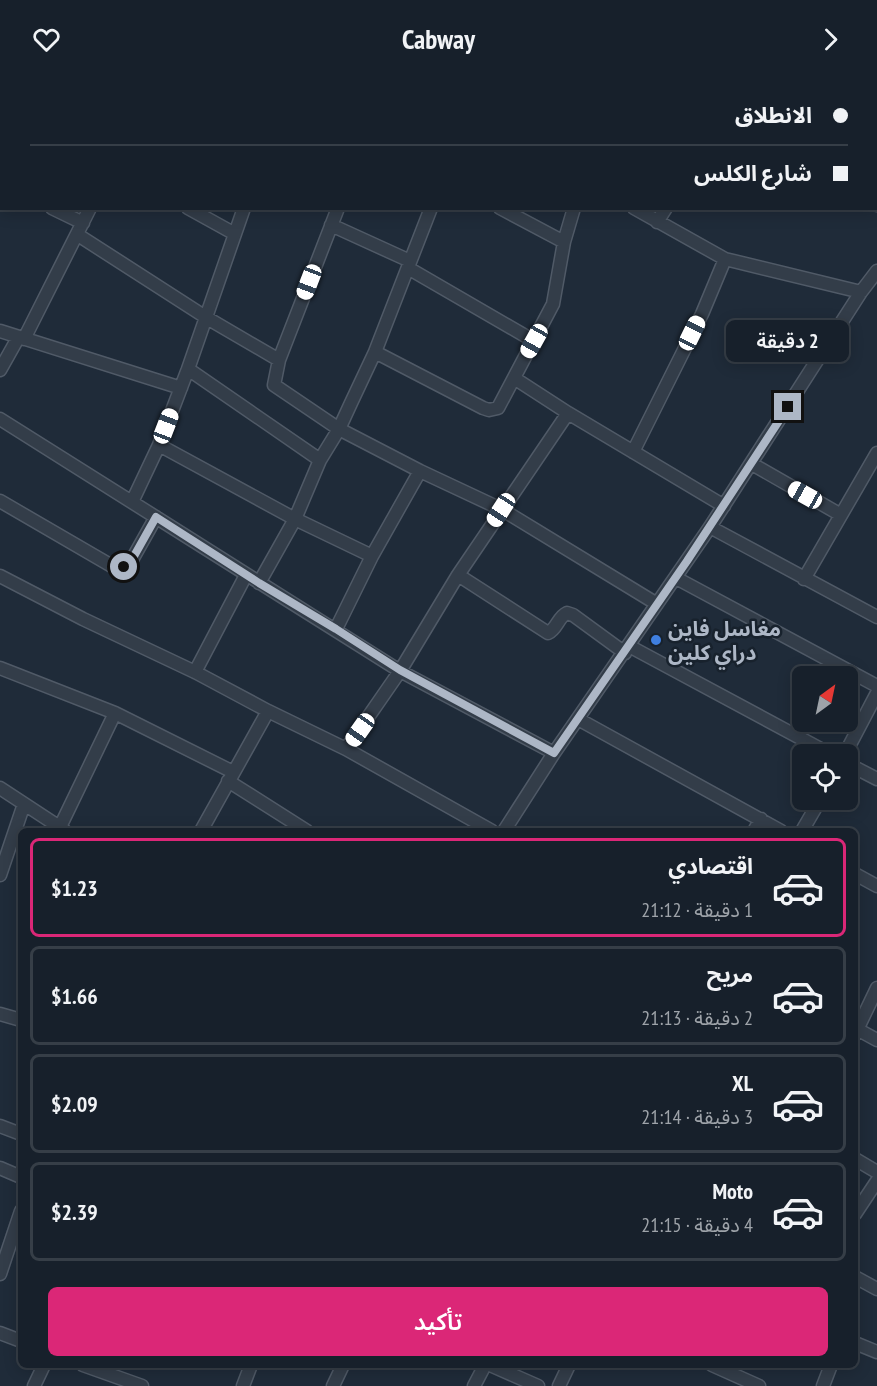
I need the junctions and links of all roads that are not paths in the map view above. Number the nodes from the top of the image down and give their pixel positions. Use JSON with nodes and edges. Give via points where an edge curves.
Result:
{"nodes":[{"id":1,"x":55,"y":210,"type":"edge"},
{"id":2,"x":89,"y":210,"type":"edge"},
{"id":3,"x":192,"y":210,"type":"edge"},
{"id":4,"x":243,"y":210,"type":"edge"},
{"id":5,"x":337,"y":210,"type":"edge"},
{"id":6,"x":430,"y":210,"type":"edge"},
{"id":7,"x":504,"y":210,"type":"edge"},
{"id":8,"x":573,"y":210,"type":"edge"},
{"id":9,"x":637,"y":210,"type":"edge"},
{"id":10,"x":665,"y":210,"type":"edge"},
{"id":11,"x":657,"y":222,"type":"junction"},
{"id":12,"x":331,"y":225,"type":"junction"},
{"id":13,"x":80,"y":229,"type":"junction"},
{"id":14,"x":235,"y":234,"type":"junction"},
{"id":15,"x":564,"y":242,"type":"junction"},
{"id":16,"x":725,"y":259,"type":"junction"},
{"id":17,"x":409,"y":265,"type":"junction"},
{"id":18,"x":877,"y":270,"type":"edge"},
{"id":19,"x":861,"y":292,"type":"junction"},
{"id":20,"x":207,"y":318,"type":"junction"},
{"id":21,"x":0,"y":331,"type":"edge"},
{"id":22,"x":21,"y":339,"type":"junction"},
{"id":23,"x":534,"y":341,"type":"junction"},
{"id":24,"x":375,"y":352,"type":"junction"},
{"id":25,"x":279,"y":360,"type":"junction"},
{"id":26,"x":188,"y":369,"type":"junction"},
{"id":27,"x":0,"y":370,"type":"edge"},
{"id":28,"x":514,"y":378,"type":"junction"},
{"id":29,"x":181,"y":388,"type":"junction"},
{"id":30,"x":568,"y":413,"type":"junction"},
{"id":31,"x":0,"y":419,"type":"edge"},
{"id":32,"x":339,"y":429,"type":"junction"},
{"id":33,"x":159,"y":445,"type":"junction"},
{"id":34,"x":633,"y":452,"type":"junction"},
{"id":35,"x":877,"y":453,"type":"edge"},
{"id":36,"x":320,"y":460,"type":"junction"},
{"id":37,"x":752,"y":464,"type":"junction"},
{"id":38,"x":420,"y":471,"type":"junction"},
{"id":39,"x":0,"y":501,"type":"edge"},
{"id":40,"x":132,"y":502,"type":"junction"},
{"id":41,"x":724,"y":506,"type":"junction"},
{"id":42,"x":501,"y":510,"type":"junction"},
{"id":43,"x":841,"y":515,"type":"junction"},
{"id":44,"x":156,"y":517,"type":"junction"},
{"id":45,"x":295,"y":519,"type":"junction"},
{"id":46,"x":710,"y":527,"type":"junction"},
{"id":47,"x":372,"y":556,"type":"junction"},
{"id":48,"x":246,"y":575,"type":"junction"},
{"id":49,"x":458,"y":575,"type":"junction"},
{"id":50,"x":0,"y":576,"type":"edge"},
{"id":51,"x":676,"y":578,"type":"junction"},
{"id":52,"x":804,"y":579,"type":"junction"},
{"id":53,"x":259,"y":583,"type":"junction"},
{"id":54,"x":657,"y":604,"type":"junction"},
{"id":55,"x":877,"y":617,"type":"edge"},
{"id":56,"x":336,"y":629,"type":"junction"},
{"id":57,"x":627,"y":649,"type":"junction"},
{"id":58,"x":0,"y":668,"type":"edge"},
{"id":59,"x":400,"y":670,"type":"junction"},
{"id":60,"x":195,"y":672,"type":"junction"},
{"id":61,"x":877,"y":686,"type":"edge"},
{"id":62,"x":877,"y":693,"type":"edge"},
{"id":63,"x":268,"y":711,"type":"junction"},
{"id":64,"x":115,"y":713,"type":"junction"},
{"id":65,"x":578,"y":719,"type":"junction"},
{"id":66,"x":811,"y":744,"type":"edge"},
{"id":67,"x":849,"y":744,"type":"edge"},
{"id":68,"x":346,"y":749,"type":"junction"},
{"id":69,"x":554,"y":753,"type":"junction"},
{"id":70,"x":858,"y":769,"type":"edge"},
{"id":71,"x":231,"y":776,"type":"junction"},
{"id":72,"x":877,"y":779,"type":"edge"},
{"id":73,"x":0,"y":788,"type":"edge"},
{"id":74,"x":24,"y":804,"type":"junction"},
{"id":75,"x":814,"y":810,"type":"edge"},
{"id":76,"x":761,"y":819,"type":"junction"},
{"id":77,"x":60,"y":828,"type":"edge"},
{"id":78,"x":62,"y":828,"type":"edge"},
{"id":79,"x":203,"y":828,"type":"edge"},
{"id":80,"x":303,"y":828,"type":"edge"},
{"id":81,"x":487,"y":828,"type":"edge"},
{"id":82,"x":506,"y":828,"type":"edge"},
{"id":83,"x":756,"y":828,"type":"edge"},
{"id":84,"x":777,"y":828,"type":"edge"},
{"id":85,"x":804,"y":828,"type":"edge"},
{"id":86,"x":0,"y":875,"type":"edge"},
{"id":87,"x":858,"y":876,"type":"edge"},
{"id":88,"x":877,"y":886,"type":"edge"},
{"id":89,"x":877,"y":988,"type":"edge"},
{"id":90,"x":0,"y":1014,"type":"edge"},
{"id":91,"x":18,"y":1019,"type":"edge"},
{"id":92,"x":858,"y":1026,"type":"edge"},
{"id":93,"x":858,"y":1031,"type":"edge"},
{"id":94,"x":877,"y":1040,"type":"edge"},
{"id":95,"x":0,"y":1126,"type":"edge"},
{"id":96,"x":18,"y":1133,"type":"edge"},
{"id":97,"x":858,"y":1161,"type":"edge"},
{"id":98,"x":0,"y":1168,"type":"edge"},
{"id":99,"x":877,"y":1172,"type":"edge"},
{"id":100,"x":18,"y":1176,"type":"edge"},
{"id":101,"x":877,"y":1181,"type":"edge"},
{"id":102,"x":858,"y":1210,"type":"edge"},
{"id":103,"x":18,"y":1220,"type":"edge"},
{"id":104,"x":1,"y":1270,"type":"edge"},
{"id":105,"x":858,"y":1278,"type":"edge"},
{"id":106,"x":877,"y":1289,"type":"edge"},
{"id":107,"x":0,"y":1333,"type":"edge"},
{"id":108,"x":18,"y":1340,"type":"edge"},
{"id":109,"x":858,"y":1344,"type":"edge"},
{"id":110,"x":877,"y":1352,"type":"edge"},
{"id":111,"x":43,"y":1368,"type":"edge"},
{"id":112,"x":91,"y":1368,"type":"edge"},
{"id":113,"x":250,"y":1368,"type":"edge"},
{"id":114,"x":342,"y":1368,"type":"edge"},
{"id":115,"x":483,"y":1368,"type":"edge"},
{"id":116,"x":497,"y":1368,"type":"edge"},
{"id":117,"x":568,"y":1368,"type":"edge"},
{"id":118,"x":719,"y":1368,"type":"edge"},
{"id":119,"x":830,"y":1368,"type":"edge"},
{"id":120,"x":34,"y":1386,"type":"edge"},
{"id":121,"x":142,"y":1386,"type":"edge"},
{"id":122,"x":243,"y":1386,"type":"edge"},
{"id":123,"x":333,"y":1386,"type":"edge"},
{"id":124,"x":474,"y":1386,"type":"edge"},
{"id":125,"x":538,"y":1386,"type":"edge"},
{"id":126,"x":559,"y":1386,"type":"edge"},
{"id":127,"x":759,"y":1386,"type":"edge"},
{"id":128,"x":823,"y":1386,"type":"edge"}],
"edges":[{"from":1,"to":13,"type":"street"},
{"from":2,"to":13,"type":"street"},
{"from":3,"to":14,"type":"street"},
{"from":4,"to":14,"type":"street"},
{"from":5,"to":12,"type":"street"},
{"from":6,"to":17,"type":"street"},
{"from":7,"to":15,"type":"street"},
{"from":8,"to":15,"type":"street"},
{"from":9,"to":11,"type":"street"},
{"from":10,"to":11,"type":"street"},
{"from":11,"to":16,"type":"street"},
{"from":12,"to":17,"type":"street"},
{"from":12,"to":25,"type":"street"},
{"from":13,"to":20,"type":"street"},
{"from":13,"to":22,"type":"street"},
{"from":14,"to":20,"type":"street"},
{"from":15,"to":23,"type":"street","via":[[553,303]]},
{"from":16,"to":19,"type":"street"},
{"from":16,"to":34,"type":"street"},
{"from":17,"to":23,"type":"street"},
{"from":17,"to":24,"type":"street"},
{"from":18,"to":19,"type":"street"},
{"from":19,"to":37,"type":"street"},
{"from":20,"to":25,"type":"street"},
{"from":20,"to":26,"type":"street"},
{"from":21,"to":22,"type":"street"},
{"from":22,"to":27,"type":"street"},
{"from":22,"to":29,"type":"street"},
{"from":23,"to":28,"type":"street"},
{"from":24,"to":28,"type":"street","via":[[489,410],[498,408]]},
{"from":24,"to":32,"type":"street"},
{"from":25,"to":32,"type":"street","via":[[274,385]]},
{"from":26,"to":29,"type":"street"},
{"from":26,"to":36,"type":"street"},
{"from":28,"to":30,"type":"street"},
{"from":29,"to":33,"type":"street"},
{"from":30,"to":34,"type":"street"},
{"from":30,"to":42,"type":"street"},
{"from":31,"to":40,"type":"street"},
{"from":32,"to":36,"type":"street"},
{"from":32,"to":38,"type":"street"},
{"from":33,"to":40,"type":"street"},
{"from":33,"to":45,"type":"street"},
{"from":34,"to":41,"type":"street"},
{"from":35,"to":43,"type":"street"},
{"from":36,"to":45,"type":"street"},
{"from":37,"to":41,"type":"street"},
{"from":37,"to":43,"type":"street"},
{"from":38,"to":42,"type":"street"},
{"from":38,"to":47,"type":"street"},
{"from":39,"to":44,"type":"street","via":[[117,569],[129,565]]},
{"from":40,"to":44,"type":"street"},
{"from":41,"to":46,"type":"street"},
{"from":42,"to":49,"type":"street"},
{"from":42,"to":54,"type":"street"},
{"from":43,"to":52,"type":"street"},
{"from":44,"to":48,"type":"street"},
{"from":45,"to":47,"type":"street"},
{"from":45,"to":53,"type":"street"},
{"from":46,"to":51,"type":"street"},
{"from":46,"to":52,"type":"street"},
{"from":47,"to":56,"type":"street"},
{"from":48,"to":53,"type":"street"},
{"from":48,"to":60,"type":"street"},
{"from":49,"to":57,"type":"street","via":[[548,633],[567,613]]},
{"from":49,"to":59,"type":"street"},
{"from":50,"to":60,"type":"street"},
{"from":51,"to":54,"type":"street"},
{"from":51,"to":61,"type":"street"},
{"from":52,"to":55,"type":"street"},
{"from":53,"to":56,"type":"street"},
{"from":54,"to":57,"type":"street"},
{"from":56,"to":59,"type":"street"},
{"from":57,"to":65,"type":"street"},
{"from":57,"to":66,"type":"street"},
{"from":58,"to":64,"type":"street"},
{"from":59,"to":68,"type":"street"},
{"from":59,"to":69,"type":"street"},
{"from":60,"to":63,"type":"street"},
{"from":62,"to":67,"type":"street"},
{"from":63,"to":68,"type":"street"},
{"from":63,"to":71,"type":"street"},
{"from":64,"to":71,"type":"street"},
{"from":64,"to":78,"type":"street"},
{"from":65,"to":69,"type":"street"},
{"from":65,"to":76,"type":"street"},
{"from":68,"to":81,"type":"street"},
{"from":69,"to":82,"type":"street"},
{"from":70,"to":72,"type":"street"},
{"from":71,"to":79,"type":"street"},
{"from":71,"to":80,"type":"street"},
{"from":73,"to":74,"type":"street"},
{"from":74,"to":77,"type":"street"},
{"from":74,"to":86,"type":"street"},
{"from":75,"to":85,"type":"street"},
{"from":76,"to":83,"type":"street"},
{"from":76,"to":84,"type":"street"},
{"from":87,"to":88,"type":"street"},
{"from":89,"to":92,"type":"street"},
{"from":90,"to":91,"type":"street"},
{"from":93,"to":94,"type":"street"},
{"from":95,"to":96,"type":"street"},
{"from":97,"to":99,"type":"street"},
{"from":98,"to":100,"type":"street"},
{"from":101,"to":102,"type":"street"},
{"from":103,"to":104,"type":"street"},
{"from":105,"to":106,"type":"street"},
{"from":107,"to":108,"type":"street"},
{"from":109,"to":110,"type":"street"},
{"from":111,"to":120,"type":"street"},
{"from":112,"to":121,"type":"street"},
{"from":113,"to":122,"type":"street"},
{"from":114,"to":123,"type":"street"},
{"from":115,"to":124,"type":"street"},
{"from":116,"to":125,"type":"street"},
{"from":117,"to":126,"type":"street"},
{"from":118,"to":127,"type":"street"},
{"from":119,"to":128,"type":"street"}]}
